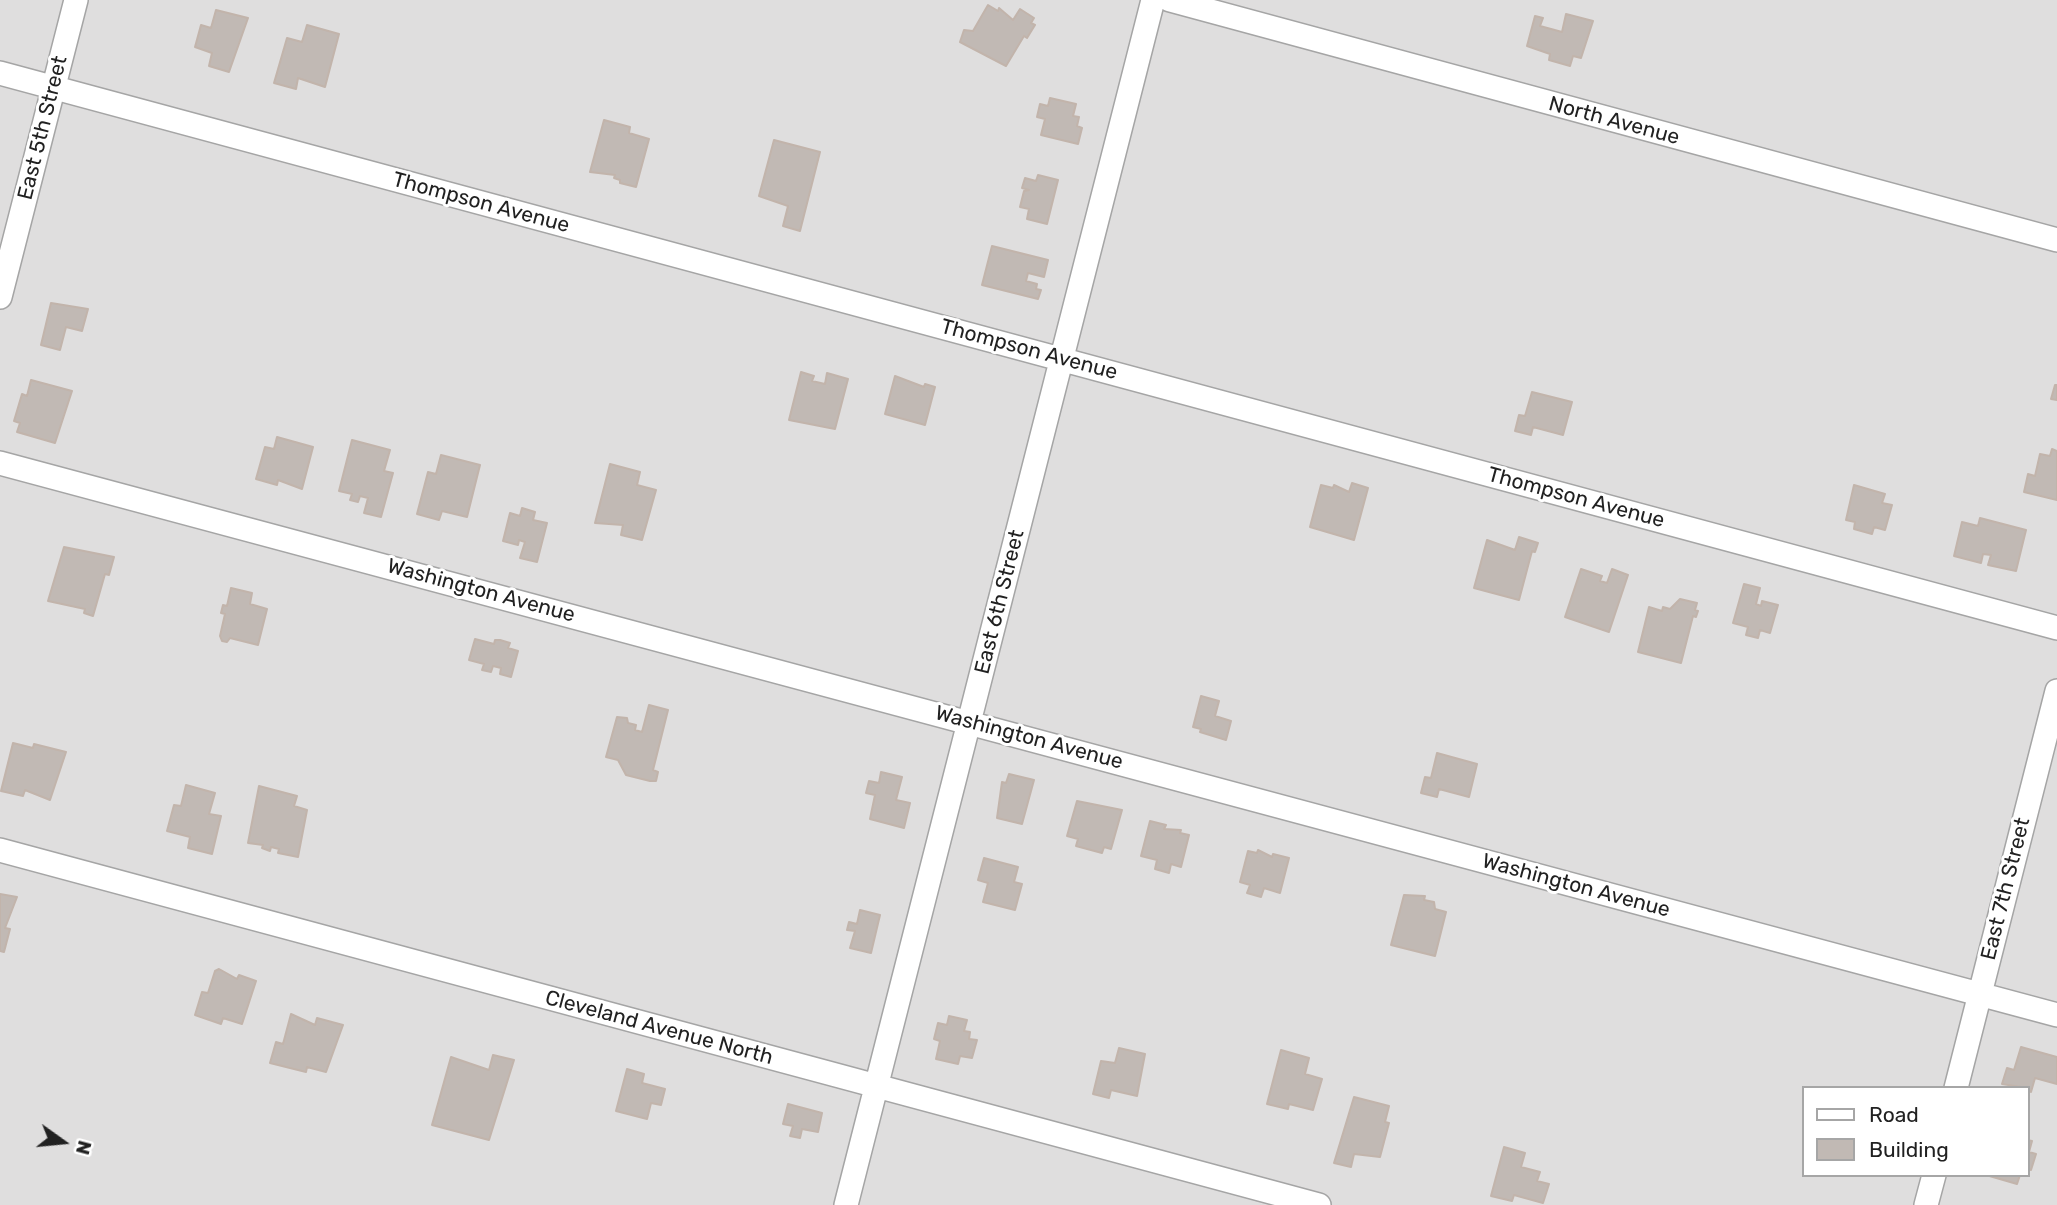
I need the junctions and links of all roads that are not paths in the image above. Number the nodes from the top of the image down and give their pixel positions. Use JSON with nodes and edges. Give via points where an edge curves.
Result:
{"nodes":[{"id":1,"x":75,"y":0,"type":"edge"},
{"id":2,"x":1153,"y":0,"type":"edge"},
{"id":3,"x":1170,"y":0,"type":"edge"},
{"id":4,"x":0,"y":73,"type":"edge"},
{"id":5,"x":53,"y":88,"type":"junction"},
{"id":6,"x":2057,"y":240,"type":"edge"},
{"id":7,"x":0,"y":297,"type":"edge"},
{"id":8,"x":1062,"y":359,"type":"junction"},
{"id":9,"x":0,"y":463,"type":"edge"},
{"id":10,"x":2057,"y":628,"type":"edge"},
{"id":11,"x":2057,"y":691,"type":"edge"},
{"id":12,"x":969,"y":721,"type":"junction"},
{"id":13,"x":0,"y":850,"type":"edge"},
{"id":14,"x":1979,"y":995,"type":"junction"},
{"id":15,"x":2057,"y":1015,"type":"edge"},
{"id":16,"x":876,"y":1086,"type":"junction"},
{"id":17,"x":1956,"y":1086,"type":"edge"},
{"id":18,"x":1933,"y":1177,"type":"edge"},
{"id":19,"x":846,"y":1205,"type":"edge"},
{"id":20,"x":1319,"y":1205,"type":"edge"},
{"id":21,"x":1926,"y":1205,"type":"edge"}],
"edges":[{"from":1,"to":5,"type":"street","name":"East 5th Street"},
{"from":2,"to":8,"type":"street","name":"East 6th Street"},
{"from":3,"to":6,"type":"street","name":"North Avenue"},
{"from":4,"to":5,"type":"street","name":"Thompson Avenue"},
{"from":5,"to":7,"type":"street","name":"East 5th Street"},
{"from":5,"to":8,"type":"street","name":"Thompson Avenue"},
{"from":8,"to":10,"type":"street","name":"Thompson Avenue"},
{"from":8,"to":12,"type":"street","name":"East 6th Street"},
{"from":9,"to":12,"type":"street","name":"Washington Avenue"},
{"from":11,"to":14,"type":"street","name":"East 7th Street"},
{"from":12,"to":14,"type":"street","name":"Washington Avenue"},
{"from":12,"to":16,"type":"street","name":"East 6th Street"},
{"from":13,"to":16,"type":"street","name":"Cleveland Avenue North"},
{"from":14,"to":15,"type":"street","name":"Washington Avenue"},
{"from":14,"to":17,"type":"street","name":"East 7th Street"},
{"from":16,"to":19,"type":"street","name":"East 6th Street"},
{"from":16,"to":20,"type":"street","name":"Cleveland Avenue North"},
{"from":18,"to":21,"type":"street"}]}
